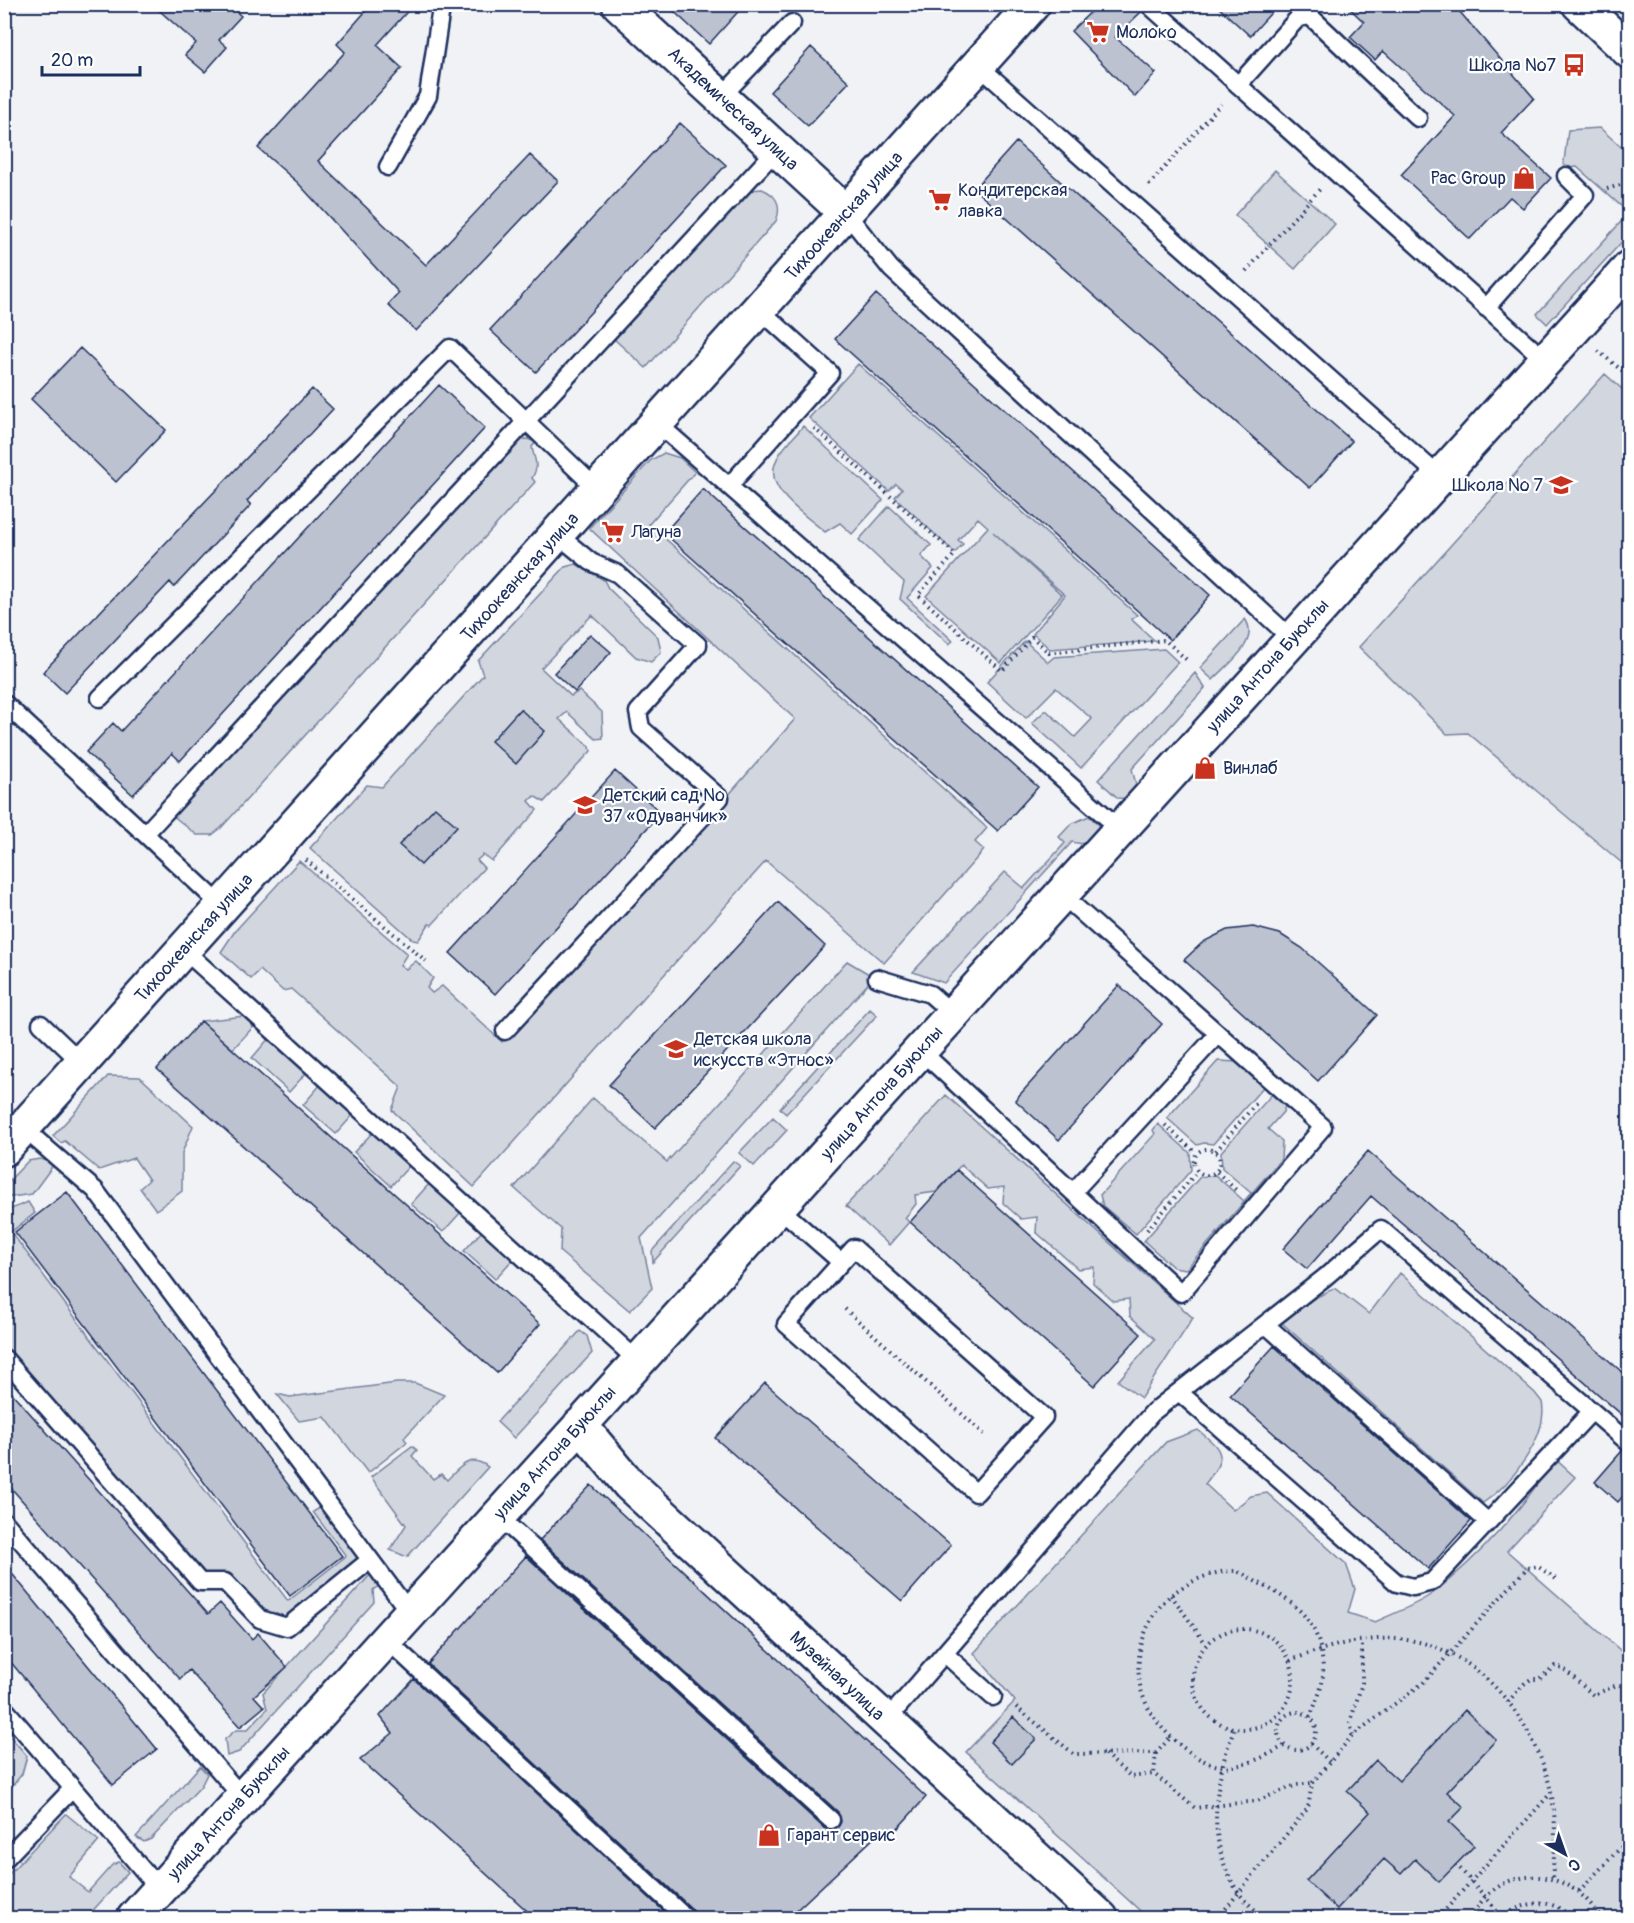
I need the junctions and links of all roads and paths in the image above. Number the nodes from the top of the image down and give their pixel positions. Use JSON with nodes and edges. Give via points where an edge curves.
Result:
{"nodes":[{"id":1,"x":444,"y":4,"type":"edge"},
{"id":2,"x":619,"y":4,"type":"edge"},
{"id":3,"x":1033,"y":4,"type":"edge"},
{"id":4,"x":1148,"y":4,"type":"edge"},
{"id":5,"x":1579,"y":4,"type":"edge"},
{"id":6,"x":792,"y":23,"type":"dead end"},
{"id":7,"x":1629,"y":52,"type":"edge"},
{"id":8,"x":979,"y":66,"type":"junction"},
{"id":9,"x":1238,"y":85,"type":"junction"},
{"id":10,"x":721,"y":97,"type":"junction"},
{"id":11,"x":1418,"y":118,"type":"dead end"},
{"id":12,"x":777,"y":149,"type":"junction"},
{"id":13,"x":388,"y":167,"type":"dead end"},
{"id":14,"x":1335,"y":172,"type":"junction"},
{"id":15,"x":1566,"y":176,"type":"dead end"},
{"id":16,"x":1133,"y":203,"type":"junction"},
{"id":17,"x":846,"y":213,"type":"junction"},
{"id":18,"x":1629,"y":267,"type":"edge"},
{"id":19,"x":1230,"y":289,"type":"junction"},
{"id":20,"x":1486,"y":308,"type":"junction"},
{"id":21,"x":760,"y":310,"type":"junction"},
{"id":22,"x":1595,"y":348,"type":"dead end"},
{"id":23,"x":1545,"y":360,"type":"junction"},
{"id":24,"x":1629,"y":377,"type":"edge"},
{"id":25,"x":796,"y":411,"type":"junction"},
{"id":26,"x":526,"y":420,"type":"junction"},
{"id":27,"x":658,"y":424,"type":"junction"},
{"id":28,"x":1440,"y":477,"type":"junction"},
{"id":29,"x":729,"y":486,"type":"junction"},
{"id":30,"x":598,"y":490,"type":"junction"},
{"id":31,"x":558,"y":535,"type":"junction"},
{"id":32,"x":1292,"y":639,"type":"junction"},
{"id":33,"x":1190,"y":662,"type":"dead end"},
{"id":34,"x":100,"y":698,"type":"dead end"},
{"id":35,"x":4,"y":703,"type":"edge"},
{"id":36,"x":1120,"y":829,"type":"junction"},
{"id":37,"x":145,"y":834,"type":"junction"},
{"id":38,"x":299,"y":854,"type":"dead end"},
{"id":39,"x":1061,"y":894,"type":"junction"},
{"id":40,"x":223,"y":906,"type":"junction"},
{"id":41,"x":184,"y":950,"type":"junction"},
{"id":42,"x":426,"y":961,"type":"dead end"},
{"id":43,"x":877,"y":978,"type":"dead end"},
{"id":44,"x":953,"y":1014,"type":"junction"},
{"id":45,"x":41,"y":1024,"type":"dead end"},
{"id":46,"x":505,"y":1031,"type":"dead end"},
{"id":47,"x":1218,"y":1034,"type":"junction"},
{"id":48,"x":920,"y":1050,"type":"junction"},
{"id":49,"x":82,"y":1063,"type":"junction"},
{"id":50,"x":1274,"y":1084,"type":"junction"},
{"id":51,"x":1148,"y":1110,"type":"junction"},
{"id":52,"x":14,"y":1138,"type":"edge"},
{"id":53,"x":1216,"y":1151,"type":"junction"},
{"id":54,"x":1196,"y":1153,"type":"junction"},
{"id":55,"x":1197,"y":1172,"type":"junction"},
{"id":56,"x":1073,"y":1192,"type":"junction"},
{"id":57,"x":778,"y":1207,"type":"junction"},
{"id":58,"x":1132,"y":1247,"type":"junction"},
{"id":59,"x":841,"y":1262,"type":"junction"},
{"id":60,"x":845,"y":1309,"type":"dead end"},
{"id":61,"x":1265,"y":1324,"type":"junction"},
{"id":62,"x":4,"y":1358,"type":"edge"},
{"id":63,"x":638,"y":1361,"type":"junction"},
{"id":64,"x":1179,"y":1392,"type":"junction"},
{"id":65,"x":1592,"y":1411,"type":"junction"},
{"id":66,"x":580,"y":1425,"type":"junction"},
{"id":67,"x":984,"y":1434,"type":"dead end"},
{"id":68,"x":1629,"y":1444,"type":"edge"},
{"id":69,"x":498,"y":1516,"type":"junction"},
{"id":70,"x":4,"y":1521,"type":"edge"},
{"id":71,"x":1487,"y":1521,"type":"junction"},
{"id":72,"x":370,"y":1560,"type":"junction"},
{"id":73,"x":1559,"y":1581,"type":"dead end"},
{"id":74,"x":1171,"y":1595,"type":"junction"},
{"id":75,"x":410,"y":1613,"type":"junction"},
{"id":76,"x":386,"y":1639,"type":"junction"},
{"id":77,"x":1362,"y":1641,"type":"junction"},
{"id":78,"x":1206,"y":1644,"type":"junction"},
{"id":79,"x":1320,"y":1648,"type":"junction"},
{"id":80,"x":945,"y":1654,"type":"junction"},
{"id":81,"x":1451,"y":1654,"type":"junction"},
{"id":82,"x":1290,"y":1661,"type":"junction"},
{"id":83,"x":1629,"y":1687,"type":"edge"},
{"id":84,"x":993,"y":1697,"type":"joint"},
{"id":85,"x":1508,"y":1702,"type":"junction"},
{"id":86,"x":4,"y":1708,"type":"edge"},
{"id":87,"x":1280,"y":1716,"type":"junction"},
{"id":88,"x":1310,"y":1717,"type":"junction"},
{"id":89,"x":886,"y":1721,"type":"junction"},
{"id":90,"x":1234,"y":1729,"type":"junction"},
{"id":91,"x":1353,"y":1736,"type":"junction"},
{"id":92,"x":1171,"y":1737,"type":"junction"},
{"id":93,"x":1311,"y":1744,"type":"junction"},
{"id":94,"x":1284,"y":1746,"type":"junction"},
{"id":95,"x":1156,"y":1753,"type":"junction"},
{"id":96,"x":1105,"y":1754,"type":"junction"},
{"id":97,"x":1330,"y":1762,"type":"junction"},
{"id":98,"x":1220,"y":1766,"type":"junction"},
{"id":99,"x":1154,"y":1774,"type":"junction"},
{"id":100,"x":1312,"y":1783,"type":"junction"},
{"id":101,"x":73,"y":1788,"type":"junction"},
{"id":102,"x":1551,"y":1792,"type":"junction"},
{"id":103,"x":243,"y":1798,"type":"junction"},
{"id":104,"x":1215,"y":1806,"type":"junction"},
{"id":105,"x":831,"y":1820,"type":"dead end"},
{"id":106,"x":1629,"y":1838,"type":"edge"},
{"id":107,"x":4,"y":1860,"type":"edge"},
{"id":108,"x":1456,"y":1863,"type":"dead end"},
{"id":109,"x":1552,"y":1878,"type":"junction"},
{"id":110,"x":1471,"y":1882,"type":"junction"},
{"id":111,"x":160,"y":1890,"type":"junction"},
{"id":112,"x":1579,"y":1891,"type":"junction"},
{"id":113,"x":1239,"y":1894,"type":"junction"},
{"id":114,"x":1484,"y":1898,"type":"junction"},
{"id":115,"x":1569,"y":1916,"type":"edge"},
{"id":116,"x":134,"y":1918,"type":"edge"},
{"id":117,"x":686,"y":1918,"type":"edge"},
{"id":118,"x":1101,"y":1918,"type":"edge"},
{"id":119,"x":1218,"y":1918,"type":"edge"},
{"id":120,"x":1264,"y":1918,"type":"edge"},
{"id":121,"x":1438,"y":1918,"type":"edge"},
{"id":122,"x":1472,"y":1918,"type":"edge"},
{"id":123,"x":1503,"y":1918,"type":"edge"},
{"id":124,"x":1563,"y":1918,"type":"edge"},
{"id":125,"x":1600,"y":1918,"type":"edge"}],
"edges":[{"from":1,"to":13,"type":"lane","via":[[428,96]]},
{"from":2,"to":10,"type":"street","name":"Академическая улица"},
{"from":3,"to":8,"type":"street","name":"Тихоокеанская улица"},
{"from":4,"to":9,"type":"lane"},
{"from":5,"to":7,"type":"street"},
{"from":6,"to":10,"type":"lane"},
{"from":8,"to":16,"type":"lane"},
{"from":8,"to":17,"type":"street","name":"Тихоокеанская улица"},
{"from":9,"to":11,"type":"lane","via":[[1298,18],[1311,16]]},
{"from":9,"to":14,"type":"lane"},
{"from":9,"to":16,"type":"path"},
{"from":10,"to":12,"type":"street","name":"Академическая улица"},
{"from":12,"to":17,"type":"street","name":"Академическая улица"},
{"from":12,"to":26,"type":"lane"},
{"from":14,"to":19,"type":"path"},
{"from":14,"to":20,"type":"lane"},
{"from":15,"to":20,"type":"lane","via":[[1585,195]]},
{"from":16,"to":19,"type":"lane"},
{"from":17,"to":21,"type":"street","name":"Тихоокеанская улица"},
{"from":17,"to":32,"type":"lane","via":[[891,269]]},
{"from":18,"to":23,"type":"street","name":"улица Антона Буюклы"},
{"from":19,"to":28,"type":"lane"},
{"from":20,"to":23,"type":"lane"},
{"from":21,"to":25,"type":"lane","via":[[830,373]]},
{"from":21,"to":27,"type":"street","name":"Тихоокеанская улица"},
{"from":22,"to":24,"type":"path"},
{"from":23,"to":28,"type":"street","name":"улица Антона Буюклы"},
{"from":25,"to":29,"type":"lane"},
{"from":25,"to":33,"type":"path","via":[[955,554],[918,595],[1002,670],[1032,637],[1049,652],[1165,640]]},
{"from":26,"to":30,"type":"lane"},
{"from":26,"to":34,"type":"lane","via":[[450,348]]},
{"from":26,"to":37,"type":"lane"},
{"from":27,"to":29,"type":"lane"},
{"from":27,"to":30,"type":"street","name":"Тихоокеанская улица"},
{"from":28,"to":32,"type":"street","name":"улица Антона Буюклы"},
{"from":29,"to":36,"type":"lane"},
{"from":30,"to":31,"type":"street","name":"Тихоокеанская улица"},
{"from":31,"to":40,"type":"street","name":"Тихоокеанская улица"},
{"from":31,"to":46,"type":"lane","via":[[591,562],[618,574],[698,645],[638,712],[641,728],[720,798]]},
{"from":32,"to":36,"type":"street","name":"улица Антона Буюклы"},
{"from":35,"to":37,"type":"lane"},
{"from":36,"to":39,"type":"street","name":"улица Антона Буюклы"},
{"from":37,"to":40,"type":"lane"},
{"from":38,"to":42,"type":"path"},
{"from":39,"to":44,"type":"street","name":"улица Антона Буюклы"},
{"from":39,"to":47,"type":"lane"},
{"from":40,"to":41,"type":"street","name":"Тихоокеанская улица"},
{"from":41,"to":49,"type":"street","name":"Тихоокеанская улица"},
{"from":41,"to":63,"type":"lane"},
{"from":43,"to":44,"type":"lane","via":[[930,994]]},
{"from":44,"to":48,"type":"street","name":"улица Антона Буюклы"},
{"from":45,"to":49,"type":"lane"},
{"from":47,"to":50,"type":"lane"},
{"from":47,"to":51,"type":"lane"},
{"from":48,"to":56,"type":"lane"},
{"from":48,"to":57,"type":"street","name":"улица Антона Буюклы"},
{"from":49,"to":52,"type":"street","name":"Тихоокеанская улица"},
{"from":50,"to":53,"type":"path"},
{"from":50,"to":58,"type":"lane","via":[[1323,1127],[1181,1293]]},
{"from":51,"to":54,"type":"path"},
{"from":51,"to":56,"type":"lane"},
{"from":52,"to":72,"type":"lane","via":[[95,1190]]},
{"from":53,"to":54,"type":"path","via":[[1206,1148]]},
{"from":53,"to":55,"type":"path","via":[[1221,1161],[1217,1172],[1207,1176]]},
{"from":54,"to":55,"type":"path","via":[[1193,1162]]},
{"from":55,"to":58,"type":"path"},
{"from":56,"to":58,"type":"lane"},
{"from":57,"to":59,"type":"lane"},
{"from":57,"to":63,"type":"street","name":"улица Антона Буюклы"},
{"from":59,"to":59,"type":"lane","via":[[786,1324],[976,1493],[1044,1417],[854,1248]]},
{"from":60,"to":67,"type":"path"},
{"from":61,"to":64,"type":"lane"},
{"from":61,"to":65,"type":"lane","via":[[1381,1229]]},
{"from":61,"to":71,"type":"lane"},
{"from":62,"to":72,"type":"lane","via":[[201,1582],[225,1581],[260,1619],[287,1627]]},
{"from":63,"to":66,"type":"street","name":"улица Антона Буюклы"},
{"from":64,"to":71,"type":"lane","via":[[1397,1583],[1413,1587],[1432,1582]]},
{"from":64,"to":80,"type":"lane","via":[[1153,1412]]},
{"from":65,"to":68,"type":"lane"},
{"from":65,"to":71,"type":"lane"},
{"from":66,"to":69,"type":"street","name":"улица Антона Буюклы"},
{"from":66,"to":89,"type":"street","name":"Музейная улица","via":[[629,1484]]},
{"from":69,"to":75,"type":"street","name":"улица Антона Буюклы"},
{"from":69,"to":105,"type":"lane"},
{"from":70,"to":103,"type":"lane"},
{"from":72,"to":75,"type":"lane"},
{"from":73,"to":81,"type":"path","via":[[1537,1566],[1527,1568]]},
{"from":74,"to":78,"type":"path"},
{"from":74,"to":79,"type":"path","via":[[1210,1575],[1236,1571],[1289,1599],[1310,1621]]},
{"from":74,"to":92,"type":"path","via":[[1146,1629],[1139,1659],[1146,1704]]},
{"from":75,"to":76,"type":"street","name":"улица Антона Буюклы"},
{"from":76,"to":103,"type":"street","name":"улица Антона Буюклы"},
{"from":76,"to":117,"type":"lane"},
{"from":77,"to":79,"type":"path"},
{"from":77,"to":81,"type":"path","via":[[1423,1643]]},
{"from":77,"to":91,"type":"path","via":[[1362,1683],[1350,1723]]},
{"from":78,"to":82,"type":"path","via":[[1223,1633],[1243,1628],[1263,1632],[1280,1644]]},
{"from":78,"to":90,"type":"path","via":[[1194,1668],[1195,1695],[1203,1710]]},
{"from":79,"to":82,"type":"path"},
{"from":79,"to":88,"type":"path","via":[[1320,1692]]},
{"from":80,"to":84,"type":"lane"},
{"from":80,"to":89,"type":"lane"},
{"from":81,"to":85,"type":"path","via":[[1487,1679]]},
{"from":81,"to":91,"type":"path","via":[[1423,1683]]},
{"from":82,"to":87,"type":"path","via":[[1293,1680]]},
{"from":83,"to":85,"type":"path","via":[[1617,1685],[1593,1695],[1563,1668],[1555,1666],[1539,1679],[1524,1684]]},
{"from":84,"to":96,"type":"path","via":[[1012,1704],[1074,1754]]},
{"from":85,"to":102,"type":"path","via":[[1538,1750]]},
{"from":86,"to":101,"type":"lane"},
{"from":87,"to":88,"type":"path","via":[[1301,1713]]},
{"from":87,"to":90,"type":"path","via":[[1250,1729]]},
{"from":87,"to":94,"type":"path","via":[[1279,1738]]},
{"from":88,"to":93,"type":"path","via":[[1316,1735]]},
{"from":89,"to":118,"type":"street","name":"Музейная улица"},
{"from":90,"to":98,"type":"path"},
{"from":91,"to":97,"type":"path"},
{"from":92,"to":95,"type":"path"},
{"from":92,"to":98,"type":"path","via":[[1194,1757]]},
{"from":93,"to":94,"type":"path","via":[[1293,1750]]},
{"from":93,"to":97,"type":"path"},
{"from":94,"to":98,"type":"path","via":[[1265,1757]]},
{"from":95,"to":96,"type":"path"},
{"from":95,"to":99,"type":"path"},
{"from":96,"to":99,"type":"path","via":[[1131,1777]]},
{"from":97,"to":100,"type":"path"},
{"from":98,"to":104,"type":"path"},
{"from":99,"to":104,"type":"path","via":[[1195,1808]]},
{"from":100,"to":104,"type":"path","via":[[1296,1785],[1257,1802]]},
{"from":100,"to":113,"type":"path","via":[[1308,1808]]},
{"from":101,"to":107,"type":"lane"},
{"from":101,"to":111,"type":"lane"},
{"from":102,"to":109,"type":"path","via":[[1556,1835]]},
{"from":102,"to":110,"type":"path"},
{"from":103,"to":111,"type":"street","name":"улица Антона Буюклы"},
{"from":104,"to":113,"type":"path","via":[[1222,1857]]},
{"from":106,"to":112,"type":"path"},
{"from":108,"to":110,"type":"path"},
{"from":109,"to":112,"type":"path"},
{"from":109,"to":114,"type":"path","via":[[1528,1876],[1504,1884]]},
{"from":110,"to":114,"type":"path"},
{"from":110,"to":121,"type":"path"},
{"from":111,"to":116,"type":"street","name":"улица Антона Буюклы"},
{"from":112,"to":125,"type":"path"},
{"from":113,"to":119,"type":"path"},
{"from":113,"to":120,"type":"path"},
{"from":114,"to":122,"type":"path"},
{"from":114,"to":123,"type":"path"},
{"from":115,"to":123,"type":"path","via":[[1552,1905],[1534,1902]]},
{"from":115,"to":124,"type":"path"}]}
